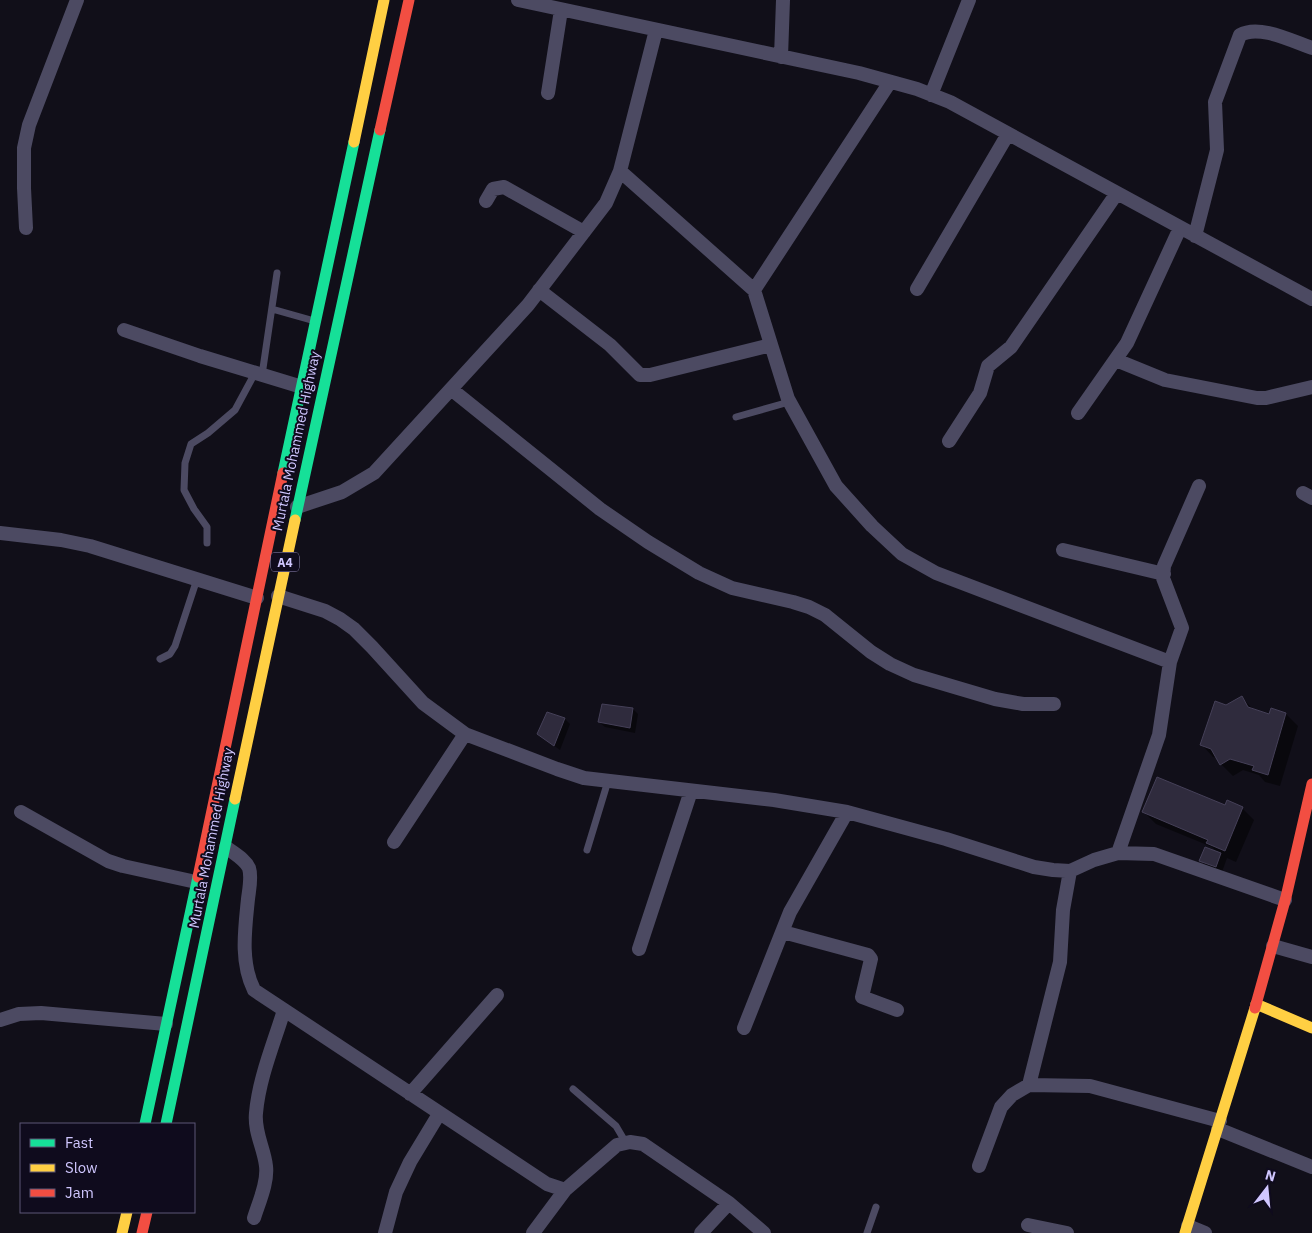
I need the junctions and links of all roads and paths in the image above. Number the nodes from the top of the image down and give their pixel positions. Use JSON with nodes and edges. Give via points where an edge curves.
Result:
{"nodes":[{"id":1,"x":77,"y":0,"type":"edge"},
{"id":2,"x":409,"y":0,"type":"edge"},
{"id":3,"x":518,"y":0,"type":"edge"},
{"id":4,"x":783,"y":0,"type":"edge"},
{"id":5,"x":969,"y":0,"type":"edge"},
{"id":6,"x":379,"y":2,"type":"edge"},
{"id":7,"x":561,"y":10,"type":"junction"},
{"id":8,"x":656,"y":30,"type":"junction"},
{"id":9,"x":1312,"y":48,"type":"edge"},
{"id":10,"x":781,"y":57,"type":"junction"},
{"id":11,"x":890,"y":82,"type":"junction"},
{"id":12,"x":548,"y":93,"type":"dead end"},
{"id":13,"x":931,"y":95,"type":"junction"},
{"id":14,"x":1008,"y":134,"type":"junction"},
{"id":15,"x":620,"y":171,"type":"junction"},
{"id":16,"x":1117,"y":193,"type":"junction"},
{"id":17,"x":486,"y":201,"type":"dead end"},
{"id":18,"x":26,"y":228,"type":"dead end"},
{"id":19,"x":1180,"y":228,"type":"junction"},
{"id":20,"x":584,"y":232,"type":"junction"},
{"id":21,"x":1195,"y":236,"type":"junction"},
{"id":22,"x":277,"y":272,"type":"dead end"},
{"id":23,"x":917,"y":289,"type":"dead end"},
{"id":24,"x":539,"y":290,"type":"junction"},
{"id":25,"x":754,"y":290,"type":"junction"},
{"id":26,"x":1312,"y":299,"type":"edge"},
{"id":27,"x":272,"y":309,"type":"junction"},
{"id":28,"x":316,"y":321,"type":"junction"},
{"id":29,"x":124,"y":330,"type":"dead end"},
{"id":30,"x":771,"y":344,"type":"junction"},
{"id":31,"x":1116,"y":360,"type":"junction"},
{"id":32,"x":259,"y":374,"type":"junction"},
{"id":33,"x":302,"y":387,"type":"junction"},
{"id":34,"x":1312,"y":387,"type":"edge"},
{"id":35,"x":452,"y":389,"type":"junction"},
{"id":36,"x":789,"y":402,"type":"junction"},
{"id":37,"x":1078,"y":413,"type":"dead end"},
{"id":38,"x":736,"y":417,"type":"dead end"},
{"id":39,"x":948,"y":441,"type":"dead end"},
{"id":40,"x":1199,"y":486,"type":"dead end"},
{"id":41,"x":297,"y":507,"type":"junction"},
{"id":42,"x":0,"y":533,"type":"edge"},
{"id":43,"x":208,"y":543,"type":"dead end"},
{"id":44,"x":1063,"y":550,"type":"dead end"},
{"id":45,"x":1164,"y":574,"type":"junction"},
{"id":46,"x":197,"y":580,"type":"junction"},
{"id":47,"x":278,"y":596,"type":"junction"},
{"id":48,"x":257,"y":598,"type":"junction"},
{"id":49,"x":160,"y":659,"type":"dead end"},
{"id":50,"x":1170,"y":662,"type":"junction"},
{"id":51,"x":1054,"y":704,"type":"dead end"},
{"id":52,"x":465,"y":734,"type":"junction"},
{"id":53,"x":608,"y":781,"type":"junction"},
{"id":54,"x":1312,"y":784,"type":"edge"},
{"id":55,"x":691,"y":791,"type":"junction"},
{"id":56,"x":1310,"y":808,"type":"edge"},
{"id":57,"x":21,"y":812,"type":"dead end"},
{"id":58,"x":847,"y":812,"type":"junction"},
{"id":59,"x":394,"y":842,"type":"dead end"},
{"id":60,"x":226,"y":848,"type":"junction"},
{"id":61,"x":587,"y":850,"type":"dead end"},
{"id":62,"x":1118,"y":853,"type":"junction"},
{"id":63,"x":1070,"y":871,"type":"junction"},
{"id":64,"x":196,"y":882,"type":"junction"},
{"id":65,"x":1285,"y":900,"type":"junction"},
{"id":66,"x":783,"y":932,"type":"junction"},
{"id":67,"x":1273,"y":946,"type":"junction"},
{"id":68,"x":639,"y":949,"type":"dead end"},
{"id":69,"x":1312,"y":957,"type":"edge"},
{"id":70,"x":497,"y":995,"type":"dead end"},
{"id":71,"x":1256,"y":1004,"type":"junction"},
{"id":72,"x":284,"y":1010,"type":"junction"},
{"id":73,"x":897,"y":1010,"type":"dead end"},
{"id":74,"x":0,"y":1020,"type":"edge"},
{"id":75,"x":166,"y":1024,"type":"junction"},
{"id":76,"x":744,"y":1028,"type":"dead end"},
{"id":77,"x":1312,"y":1028,"type":"edge"},
{"id":78,"x":1029,"y":1085,"type":"junction"},
{"id":79,"x":574,"y":1089,"type":"dead end"},
{"id":80,"x":410,"y":1094,"type":"junction"},
{"id":81,"x":440,"y":1114,"type":"junction"},
{"id":82,"x":145,"y":1123,"type":"edge"},
{"id":83,"x":166,"y":1123,"type":"edge"},
{"id":84,"x":1219,"y":1125,"type":"junction"},
{"id":85,"x":626,"y":1143,"type":"junction"},
{"id":86,"x":979,"y":1166,"type":"dead end"},
{"id":87,"x":1312,"y":1167,"type":"edge"},
{"id":88,"x":565,"y":1190,"type":"junction"},
{"id":89,"x":729,"y":1203,"type":"junction"},
{"id":90,"x":876,"y":1207,"type":"dead end"},
{"id":91,"x":127,"y":1213,"type":"edge"},
{"id":92,"x":147,"y":1213,"type":"edge"},
{"id":93,"x":254,"y":1218,"type":"dead end"},
{"id":94,"x":1028,"y":1224,"type":"dead end"},
{"id":95,"x":1186,"y":1230,"type":"edge"},
{"id":96,"x":122,"y":1233,"type":"edge"},
{"id":97,"x":142,"y":1233,"type":"edge"},
{"id":98,"x":384,"y":1233,"type":"edge"},
{"id":99,"x":533,"y":1233,"type":"edge"},
{"id":100,"x":701,"y":1233,"type":"edge"},
{"id":101,"x":764,"y":1233,"type":"edge"},
{"id":102,"x":867,"y":1233,"type":"edge"},
{"id":103,"x":1067,"y":1233,"type":"edge"},
{"id":104,"x":1205,"y":1233,"type":"edge"}],
"edges":[{"from":1,"to":18,"type":"street","via":[[29,125],[24,148]]},
{"from":2,"to":41,"type":"main road","name":"Murtala Mohammed Highway","number":"A4"},
{"from":3,"to":7,"type":"street"},
{"from":4,"to":10,"type":"street"},
{"from":5,"to":13,"type":"street"},
{"from":6,"to":28,"type":"main road","name":"Murtala Mohammed Highway","number":"A4"},
{"from":7,"to":8,"type":"street"},
{"from":7,"to":12,"type":"street"},
{"from":8,"to":10,"type":"street"},
{"from":8,"to":15,"type":"street"},
{"from":9,"to":21,"type":"street","via":[[1257,30],[1240,34],[1215,102],[1217,150]]},
{"from":10,"to":11,"type":"street"},
{"from":11,"to":13,"type":"street"},
{"from":11,"to":25,"type":"street"},
{"from":13,"to":14,"type":"street"},
{"from":14,"to":16,"type":"street"},
{"from":14,"to":23,"type":"street"},
{"from":15,"to":20,"type":"street","via":[[606,203]]},
{"from":15,"to":25,"type":"street"},
{"from":16,"to":19,"type":"street"},
{"from":16,"to":39,"type":"street","via":[[1011,347],[988,366],[980,393]]},
{"from":17,"to":20,"type":"street","via":[[493,189],[504,187]]},
{"from":19,"to":21,"type":"street"},
{"from":19,"to":31,"type":"street"},
{"from":20,"to":24,"type":"street"},
{"from":21,"to":26,"type":"street"},
{"from":22,"to":27,"type":"lane"},
{"from":24,"to":30,"type":"street","via":[[610,345],[640,376]]},
{"from":24,"to":35,"type":"street"},
{"from":25,"to":30,"type":"street"},
{"from":27,"to":28,"type":"lane"},
{"from":27,"to":32,"type":"lane"},
{"from":28,"to":33,"type":"main road","name":"Murtala Mohammed Highway","number":"A4"},
{"from":29,"to":32,"type":"street"},
{"from":30,"to":36,"type":"street"},
{"from":31,"to":34,"type":"street","via":[[1165,380],[1257,398]]},
{"from":31,"to":37,"type":"street"},
{"from":32,"to":33,"type":"street"},
{"from":32,"to":43,"type":"lane","via":[[235,410],[191,444],[184,490],[207,527]]},
{"from":33,"to":48,"type":"main road","name":"Murtala Mohammed Highway","number":"A4"},
{"from":35,"to":41,"type":"street","via":[[374,473],[342,492]]},
{"from":35,"to":51,"type":"street","via":[[600,509],[699,573],[732,588],[809,607],[825,615],[871,652],[914,675],[995,699],[1023,704]]},
{"from":36,"to":38,"type":"lane"},
{"from":36,"to":50,"type":"street","via":[[836,486],[902,554],[936,573]]},
{"from":40,"to":45,"type":"street","via":[[1164,566]]},
{"from":41,"to":47,"type":"main road","name":"Murtala Mohammed Highway","number":"A4"},
{"from":42,"to":46,"type":"street","via":[[90,546]]},
{"from":44,"to":45,"type":"street"},
{"from":45,"to":50,"type":"street","via":[[1182,628]]},
{"from":46,"to":48,"type":"street"},
{"from":46,"to":49,"type":"lane","via":[[175,646],[170,654]]},
{"from":47,"to":52,"type":"street","via":[[325,611],[347,624],[423,703]]},
{"from":47,"to":60,"type":"main road","name":"Murtala Mohammed Highway","number":"A4"},
{"from":48,"to":64,"type":"main road","name":"Murtala Mohammed Highway","number":"A4"},
{"from":50,"to":62,"type":"street","via":[[1159,735]]},
{"from":52,"to":53,"type":"street","via":[[584,778]]},
{"from":52,"to":59,"type":"street"},
{"from":53,"to":55,"type":"street"},
{"from":53,"to":61,"type":"lane"},
{"from":54,"to":56,"type":"main road"},
{"from":55,"to":58,"type":"street"},
{"from":55,"to":68,"type":"street"},
{"from":56,"to":65,"type":"main road"},
{"from":57,"to":64,"type":"street","via":[[108,861]]},
{"from":58,"to":63,"type":"street","via":[[1034,867]]},
{"from":58,"to":66,"type":"street","via":[[790,912]]},
{"from":60,"to":72,"type":"street","via":[[249,868],[245,966],[249,980],[254,990]]},
{"from":60,"to":83,"type":"main road","name":"Murtala Mohammed Highway","number":"A4"},
{"from":62,"to":63,"type":"street"},
{"from":62,"to":65,"type":"street","via":[[1154,854]]},
{"from":63,"to":78,"type":"street","via":[[1063,910],[1060,962]]},
{"from":64,"to":75,"type":"main road","name":"Murtala Mohammed Highway","number":"A4"},
{"from":65,"to":67,"type":"main road"},
{"from":66,"to":73,"type":"street","via":[[868,955],[871,960],[862,997]]},
{"from":66,"to":76,"type":"street"},
{"from":67,"to":69,"type":"street"},
{"from":67,"to":71,"type":"main road"},
{"from":70,"to":80,"type":"street"},
{"from":71,"to":77,"type":"main road"},
{"from":71,"to":84,"type":"main road"},
{"from":72,"to":80,"type":"street"},
{"from":72,"to":93,"type":"street","via":[[255,1116],[266,1167]]},
{"from":74,"to":75,"type":"street","via":[[19,1014],[41,1013]]},
{"from":75,"to":82,"type":"main road","name":"Murtala Mohammed Highway","number":"A4"},
{"from":78,"to":84,"type":"street","via":[[1090,1086]]},
{"from":78,"to":86,"type":"street","via":[[1012,1095],[1001,1108]]},
{"from":79,"to":85,"type":"lane","via":[[616,1126]]},
{"from":80,"to":81,"type":"street"},
{"from":81,"to":88,"type":"street","via":[[547,1184]]},
{"from":81,"to":98,"type":"street","via":[[410,1162],[396,1192]]},
{"from":84,"to":87,"type":"street"},
{"from":84,"to":95,"type":"main road"},
{"from":85,"to":88,"type":"street","via":[[617,1145]]},
{"from":85,"to":89,"type":"street","via":[[643,1144]]},
{"from":88,"to":99,"type":"street"},
{"from":89,"to":100,"type":"street"},
{"from":89,"to":101,"type":"street"},
{"from":90,"to":102,"type":"lane"},
{"from":91,"to":96,"type":"main road"},
{"from":92,"to":97,"type":"main road"},
{"from":94,"to":103,"type":"street"},
{"from":95,"to":104,"type":"street"}]}
